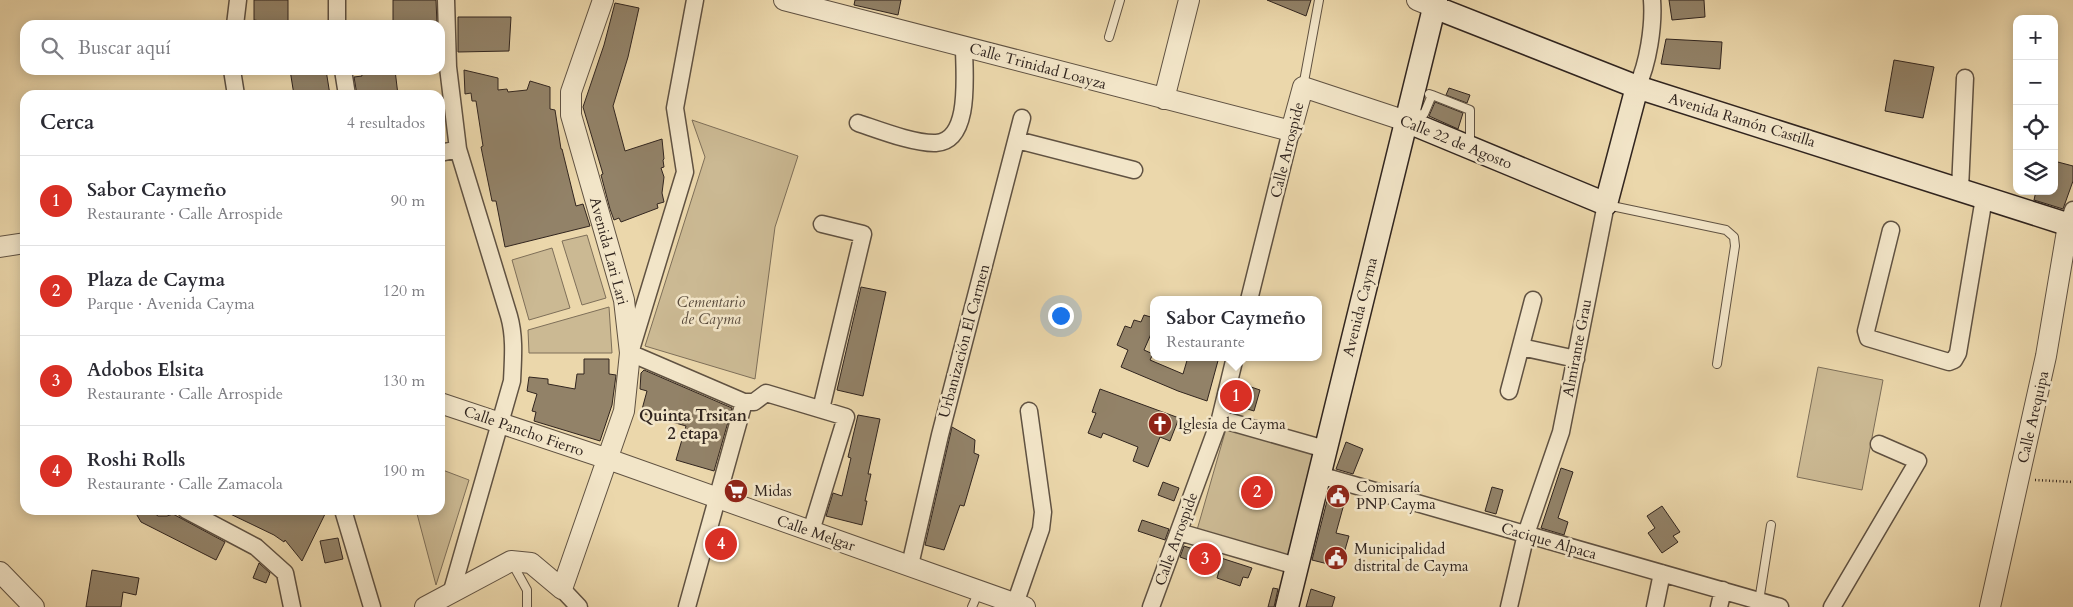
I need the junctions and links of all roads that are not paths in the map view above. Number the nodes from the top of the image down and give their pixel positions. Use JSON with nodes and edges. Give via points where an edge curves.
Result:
{"nodes":[{"id":1,"x":238,"y":0,"type":"edge"},
{"id":2,"x":337,"y":0,"type":"edge"},
{"id":3,"x":446,"y":0,"type":"edge"},
{"id":4,"x":603,"y":0,"type":"edge"},
{"id":5,"x":695,"y":0,"type":"edge"},
{"id":6,"x":784,"y":0,"type":"edge"},
{"id":7,"x":1120,"y":0,"type":"edge"},
{"id":8,"x":1188,"y":0,"type":"edge"},
{"id":9,"x":1319,"y":0,"type":"edge"},
{"id":10,"x":1652,"y":0,"type":"edge"},
{"id":11,"x":1429,"y":2,"type":"edge"},
{"id":12,"x":236,"y":20,"type":"edge"},
{"id":13,"x":338,"y":20,"type":"edge"},
{"id":14,"x":1109,"y":37,"type":"dead end"},
{"id":15,"x":964,"y":47,"type":"junction"},
{"id":16,"x":233,"y":75,"type":"edge"},
{"id":17,"x":344,"y":75,"type":"edge"},
{"id":18,"x":1965,"y":78,"type":"dead end"},
{"id":19,"x":1303,"y":87,"type":"junction"},
{"id":20,"x":1637,"y":87,"type":"junction"},
{"id":21,"x":235,"y":90,"type":"edge"},
{"id":22,"x":346,"y":90,"type":"edge"},
{"id":23,"x":1423,"y":91,"type":"junction"},
{"id":24,"x":1164,"y":99,"type":"junction"},
{"id":25,"x":1022,"y":118,"type":"dead end"},
{"id":26,"x":1418,"y":120,"type":"junction"},
{"id":27,"x":858,"y":123,"type":"dead end"},
{"id":28,"x":1291,"y":131,"type":"junction"},
{"id":29,"x":1017,"y":140,"type":"junction"},
{"id":30,"x":1471,"y":144,"type":"junction"},
{"id":31,"x":458,"y":149,"type":"junction"},
{"id":32,"x":445,"y":152,"type":"edge"},
{"id":33,"x":1134,"y":170,"type":"dead end"},
{"id":34,"x":1960,"y":189,"type":"junction"},
{"id":35,"x":1984,"y":198,"type":"junction"},
{"id":36,"x":1606,"y":204,"type":"junction"},
{"id":37,"x":2071,"y":220,"type":"edge"},
{"id":38,"x":822,"y":224,"type":"dead end"},
{"id":39,"x":1891,"y":230,"type":"dead end"},
{"id":40,"x":20,"y":244,"type":"edge"},
{"id":41,"x":0,"y":247,"type":"edge"},
{"id":42,"x":1250,"y":296,"type":"edge"},
{"id":43,"x":1533,"y":300,"type":"dead end"},
{"id":44,"x":633,"y":310,"type":"junction"},
{"id":45,"x":1521,"y":347,"type":"junction"},
{"id":46,"x":630,"y":353,"type":"junction"},
{"id":47,"x":1576,"y":359,"type":"junction"},
{"id":48,"x":1234,"y":361,"type":"edge"},
{"id":49,"x":1717,"y":364,"type":"dead end"},
{"id":50,"x":1510,"y":392,"type":"dead end"},
{"id":51,"x":744,"y":402,"type":"junction"},
{"id":52,"x":445,"y":405,"type":"edge"},
{"id":53,"x":821,"y":409,"type":"junction"},
{"id":54,"x":1029,"y":411,"type":"dead end"},
{"id":55,"x":1220,"y":419,"type":"junction"},
{"id":56,"x":499,"y":423,"type":"junction"},
{"id":57,"x":1879,"y":444,"type":"dead end"},
{"id":58,"x":1325,"y":449,"type":"junction"},
{"id":59,"x":608,"y":459,"type":"junction"},
{"id":60,"x":1319,"y":475,"type":"junction"},
{"id":61,"x":719,"y":498,"type":"junction"},
{"id":62,"x":195,"y":515,"type":"edge"},
{"id":63,"x":344,"y":515,"type":"edge"},
{"id":64,"x":1771,"y":525,"type":"dead end"},
{"id":65,"x":811,"y":531,"type":"junction"},
{"id":66,"x":1178,"y":532,"type":"junction"},
{"id":67,"x":1526,"y":534,"type":"junction"},
{"id":68,"x":511,"y":561,"type":"junction"},
{"id":69,"x":910,"y":565,"type":"junction"},
{"id":70,"x":1296,"y":566,"type":"junction"},
{"id":71,"x":0,"y":572,"type":"edge"},
{"id":72,"x":1662,"y":573,"type":"junction"},
{"id":73,"x":562,"y":589,"type":"junction"},
{"id":74,"x":1723,"y":590,"type":"junction"},
{"id":75,"x":451,"y":594,"type":"junction"},
{"id":76,"x":976,"y":599,"type":"edge"},
{"id":77,"x":1759,"y":601,"type":"junction"},
{"id":78,"x":1020,"y":605,"type":"edge"},
{"id":79,"x":34,"y":607,"type":"edge"},
{"id":80,"x":292,"y":607,"type":"edge"},
{"id":81,"x":372,"y":607,"type":"edge"},
{"id":82,"x":425,"y":607,"type":"edge"},
{"id":83,"x":527,"y":607,"type":"edge"},
{"id":84,"x":579,"y":607,"type":"edge"},
{"id":85,"x":687,"y":607,"type":"edge"},
{"id":86,"x":1151,"y":607,"type":"edge"},
{"id":87,"x":1287,"y":607,"type":"edge"},
{"id":88,"x":1509,"y":607,"type":"edge"},
{"id":89,"x":1655,"y":607,"type":"edge"},
{"id":90,"x":1719,"y":607,"type":"edge"},
{"id":91,"x":1780,"y":607,"type":"edge"},
{"id":92,"x":1832,"y":607,"type":"edge"},
{"id":93,"x":1990,"y":607,"type":"edge"}],
"edges":[{"from":1,"to":12,"type":"street"},
{"from":2,"to":13,"type":"street"},
{"from":3,"to":31,"type":"street","via":[[448,67]]},
{"from":4,"to":44,"type":"street","name":"Avenida Lari Lari","via":[[571,92],[571,115]]},
{"from":5,"to":44,"type":"street","via":[[675,108],[685,172]]},
{"from":6,"to":15,"type":"street","name":"Calle Trinidad Loayza"},
{"from":7,"to":14,"type":"lane"},
{"from":8,"to":24,"type":"street"},
{"from":9,"to":19,"type":"lane","name":"Calle Arrospide"},
{"from":10,"to":20,"type":"street","via":[[1652,28]]},
{"from":11,"to":20,"type":"main road","name":"Avenida Ramón Castilla"},
{"from":11,"to":23,"type":"main road","name":"Avenida Cayma"},
{"from":15,"to":24,"type":"street","name":"Calle Trinidad Loayza"},
{"from":15,"to":27,"type":"street","via":[[965,98],[954,135],[935,143]]},
{"from":16,"to":21,"type":"street"},
{"from":17,"to":22,"type":"street"},
{"from":18,"to":34,"type":"street"},
{"from":19,"to":26,"type":"street","name":"Calle 22 de Agosto"},
{"from":19,"to":28,"type":"street","name":"Calle Arrospide"},
{"from":20,"to":34,"type":"main road","name":"Avenida Ramón Castilla"},
{"from":20,"to":36,"type":"main road","name":"Almirante Grau"},
{"from":23,"to":26,"type":"main road","name":"Avenida Cayma"},
{"from":23,"to":30,"type":"lane","via":[[1470,110]]},
{"from":24,"to":28,"type":"street","name":"Calle Trinidad Loayza"},
{"from":25,"to":29,"type":"street","name":"Urbanización El Carmen"},
{"from":26,"to":30,"type":"main road","name":"Calle 22 de Agosto"},
{"from":26,"to":58,"type":"main road","name":"Avenida Cayma"},
{"from":28,"to":42,"type":"street","name":"Calle Arrospide"},
{"from":29,"to":33,"type":"street"},
{"from":29,"to":69,"type":"street","name":"Urbanización El Carmen"},
{"from":30,"to":36,"type":"main road","name":"Calle 22 de Agosto"},
{"from":31,"to":32,"type":"street"},
{"from":31,"to":56,"type":"street","via":[[513,330],[512,381]]},
{"from":34,"to":35,"type":"main road","name":"Avenida Ramón Castilla"},
{"from":35,"to":37,"type":"main road","name":"Avenida Ramón Castilla"},
{"from":35,"to":39,"type":"street","via":[[1958,353],[1949,362],[1868,338],[1866,331]]},
{"from":36,"to":47,"type":"street","name":"Almirante Grau"},
{"from":36,"to":49,"type":"lane","via":[[1726,230],[1734,237]]},
{"from":37,"to":93,"type":"street","name":"Calle Arequipa","via":[[2046,356]]},
{"from":38,"to":53,"type":"street","via":[[863,234]]},
{"from":40,"to":41,"type":"street"},
{"from":43,"to":45,"type":"street"},
{"from":44,"to":46,"type":"street","name":"Avenida Lari Lari"},
{"from":45,"to":47,"type":"street"},
{"from":45,"to":50,"type":"street"},
{"from":46,"to":51,"type":"street"},
{"from":46,"to":59,"type":"street","name":"Avenida Lari Lari","via":[[624,411]]},
{"from":47,"to":67,"type":"street","name":"Almirante Grau","via":[[1561,432]]},
{"from":48,"to":55,"type":"street","name":"Calle Arrospide"},
{"from":51,"to":53,"type":"street","via":[[754,402],[766,393]]},
{"from":51,"to":61,"type":"street"},
{"from":52,"to":56,"type":"street","name":"Calle Pancho Fierro"},
{"from":53,"to":65,"type":"street","via":[[846,417]]},
{"from":54,"to":78,"type":"street","via":[[1043,512]]},
{"from":55,"to":58,"type":"street"},
{"from":55,"to":66,"type":"street","name":"Calle Arrospide"},
{"from":56,"to":59,"type":"street","name":"Calle Pancho Fierro"},
{"from":56,"to":75,"type":"street"},
{"from":57,"to":92,"type":"street","via":[[1918,461]]},
{"from":58,"to":60,"type":"main road","name":"Avenida Cayma"},
{"from":59,"to":61,"type":"street","name":"Calle Melgar"},
{"from":59,"to":73,"type":"street","name":"Avenida Lari Lari"},
{"from":60,"to":67,"type":"street","name":"Cacique Alpaca"},
{"from":60,"to":70,"type":"main road","name":"Avenida Cayma"},
{"from":61,"to":65,"type":"street","name":"Calle Melgar"},
{"from":61,"to":85,"type":"street"},
{"from":62,"to":80,"type":"street","via":[[256,547],[278,566],[285,573]]},
{"from":63,"to":81,"type":"street"},
{"from":64,"to":77,"type":"lane"},
{"from":65,"to":69,"type":"street","name":"Calle Melgar"},
{"from":66,"to":70,"type":"street"},
{"from":66,"to":86,"type":"street","name":"Calle Arrospide"},
{"from":67,"to":72,"type":"street","name":"Cacique Alpaca"},
{"from":67,"to":88,"type":"street","name":"Almirante Grau"},
{"from":68,"to":73,"type":"street","via":[[531,563]]},
{"from":68,"to":75,"type":"street"},
{"from":68,"to":83,"type":"lane","via":[[527,590]]},
{"from":69,"to":76,"type":"street","name":"Calle Melgar"},
{"from":70,"to":87,"type":"main road","name":"Avenida Cayma"},
{"from":71,"to":79,"type":"street"},
{"from":72,"to":74,"type":"street","name":"Cacique Alpaca"},
{"from":72,"to":89,"type":"street"},
{"from":73,"to":84,"type":"street"},
{"from":74,"to":77,"type":"street","name":"Cacique Alpaca"},
{"from":74,"to":90,"type":"street"},
{"from":75,"to":82,"type":"street"},
{"from":76,"to":78,"type":"street","name":"Calle Melgar"},
{"from":77,"to":91,"type":"street","name":"Cacique Alpaca"}]}
